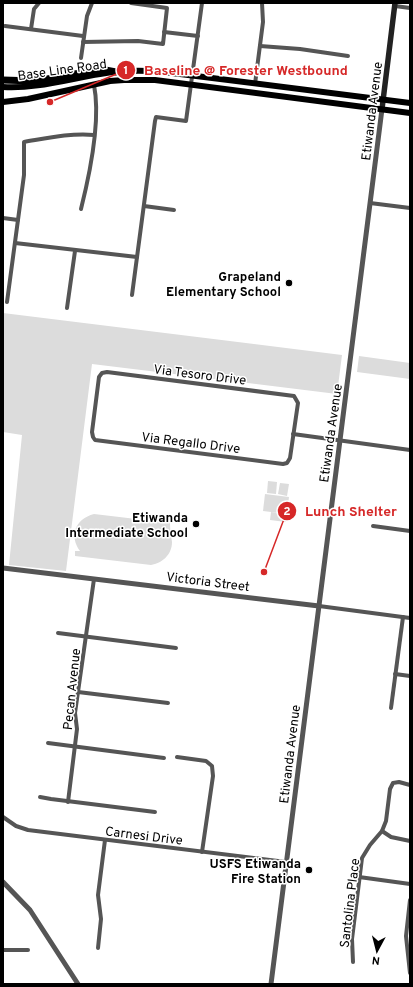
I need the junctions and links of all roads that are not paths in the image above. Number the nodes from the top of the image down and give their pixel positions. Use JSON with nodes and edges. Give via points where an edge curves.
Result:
{"nodes":[{"id":1,"x":39,"y":3,"type":"edge"},
{"id":2,"x":92,"y":3,"type":"edge"},
{"id":3,"x":131,"y":3,"type":"edge"},
{"id":4,"x":202,"y":3,"type":"edge"},
{"id":5,"x":262,"y":3,"type":"edge"},
{"id":6,"x":395,"y":4,"type":"edge"},
{"id":7,"x":410,"y":8,"type":"edge"},
{"id":8,"x":5,"y":26,"type":"dead end"},
{"id":9,"x":31,"y":29,"type":"junction"},
{"id":10,"x":164,"y":32,"type":"junction"},
{"id":11,"x":83,"y":36,"type":"junction"},
{"id":12,"x":198,"y":36,"type":"junction"},
{"id":13,"x":83,"y":42,"type":"junction"},
{"id":14,"x":260,"y":46,"type":"junction"},
{"id":15,"x":348,"y":56,"type":"dead end"},
{"id":16,"x":81,"y":58,"type":"dead end"},
{"id":17,"x":116,"y":72,"type":"junction"},
{"id":18,"x":192,"y":76,"type":"junction"},
{"id":19,"x":3,"y":80,"type":"edge"},
{"id":20,"x":94,"y":84,"type":"junction"},
{"id":21,"x":190,"y":84,"type":"junction"},
{"id":22,"x":255,"y":84,"type":"junction"},
{"id":23,"x":3,"y":87,"type":"edge"},
{"id":24,"x":383,"y":99,"type":"junction"},
{"id":25,"x":3,"y":102,"type":"edge"},
{"id":26,"x":410,"y":103,"type":"edge"},
{"id":27,"x":382,"y":109,"type":"junction"},
{"id":28,"x":410,"y":113,"type":"edge"},
{"id":29,"x":94,"y":135,"type":"junction"},
{"id":30,"x":370,"y":203,"type":"junction"},
{"id":31,"x":144,"y":206,"type":"junction"},
{"id":32,"x":410,"y":208,"type":"edge"},
{"id":33,"x":81,"y":209,"type":"dead end"},
{"id":34,"x":174,"y":210,"type":"dead end"},
{"id":35,"x":3,"y":218,"type":"edge"},
{"id":36,"x":18,"y":220,"type":"junction"},
{"id":37,"x":15,"y":243,"type":"junction"},
{"id":38,"x":75,"y":250,"type":"junction"},
{"id":39,"x":137,"y":258,"type":"junction"},
{"id":40,"x":132,"y":295,"type":"dead end"},
{"id":41,"x":7,"y":302,"type":"dead end"},
{"id":42,"x":67,"y":308,"type":"dead end"},
{"id":43,"x":293,"y":434,"type":"junction"},
{"id":44,"x":93,"y":437,"type":"joint"},
{"id":45,"x":340,"y":440,"type":"junction"},
{"id":46,"x":410,"y":450,"type":"edge"},
{"id":47,"x":373,"y":526,"type":"dead end"},
{"id":48,"x":410,"y":530,"type":"edge"},
{"id":49,"x":3,"y":568,"type":"edge"},
{"id":50,"x":94,"y":578,"type":"junction"},
{"id":51,"x":319,"y":606,"type":"junction"},
{"id":52,"x":403,"y":617,"type":"junction"},
{"id":53,"x":410,"y":618,"type":"edge"},
{"id":54,"x":58,"y":633,"type":"dead end"},
{"id":55,"x":86,"y":637,"type":"junction"},
{"id":56,"x":176,"y":648,"type":"dead end"},
{"id":57,"x":395,"y":674,"type":"junction"},
{"id":58,"x":410,"y":676,"type":"edge"},
{"id":59,"x":78,"y":692,"type":"junction"},
{"id":60,"x":168,"y":703,"type":"dead end"},
{"id":61,"x":391,"y":708,"type":"dead end"},
{"id":62,"x":48,"y":743,"type":"dead end"},
{"id":63,"x":75,"y":747,"type":"junction"},
{"id":64,"x":177,"y":757,"type":"dead end"},
{"id":65,"x":164,"y":758,"type":"dead end"},
{"id":66,"x":410,"y":785,"type":"edge"},
{"id":67,"x":40,"y":797,"type":"dead end"},
{"id":68,"x":68,"y":802,"type":"junction"},
{"id":69,"x":155,"y":812,"type":"dead end"},
{"id":70,"x":3,"y":817,"type":"edge"},
{"id":71,"x":382,"y":831,"type":"junction"},
{"id":72,"x":106,"y":840,"type":"junction"},
{"id":73,"x":410,"y":841,"type":"edge"},
{"id":74,"x":202,"y":852,"type":"junction"},
{"id":75,"x":286,"y":862,"type":"junction"},
{"id":76,"x":359,"y":877,"type":"junction"},
{"id":77,"x":3,"y":882,"type":"edge"},
{"id":78,"x":410,"y":884,"type":"edge"},
{"id":79,"x":410,"y":900,"type":"edge"},
{"id":80,"x":408,"y":937,"type":"edge"},
{"id":81,"x":98,"y":948,"type":"dead end"},
{"id":82,"x":3,"y":950,"type":"edge"},
{"id":83,"x":28,"y":950,"type":"dead end"},
{"id":84,"x":352,"y":962,"type":"dead end"},
{"id":85,"x":410,"y":973,"type":"edge"},
{"id":86,"x":78,"y":984,"type":"edge"},
{"id":87,"x":271,"y":984,"type":"edge"}],
"edges":[{"from":1,"to":9,"type":"street","via":[[34,9]]},
{"from":2,"to":11,"type":"street"},
{"from":3,"to":10,"type":"street","via":[[167,8]]},
{"from":4,"to":12,"type":"street"},
{"from":5,"to":14,"type":"street"},
{"from":6,"to":7,"type":"street"},
{"from":6,"to":24,"type":"main road","name":"Etiwanda Avenue"},
{"from":8,"to":9,"type":"street"},
{"from":9,"to":11,"type":"street"},
{"from":10,"to":12,"type":"street"},
{"from":10,"to":13,"type":"street","via":[[164,44],[138,41]]},
{"from":11,"to":13,"type":"street"},
{"from":12,"to":18,"type":"street"},
{"from":13,"to":16,"type":"street"},
{"from":14,"to":15,"type":"street"},
{"from":14,"to":22,"type":"street"},
{"from":17,"to":18,"type":"main road","name":"Base Line Road","via":[[151,71]]},
{"from":17,"to":19,"type":"highway","via":[[100,69],[34,81]]},
{"from":17,"to":23,"type":"main road","name":"Base Line Road","via":[[47,84]]},
{"from":18,"to":21,"type":"street"},
{"from":18,"to":22,"type":"main road","name":"Base Line Road"},
{"from":20,"to":21,"type":"main road","name":"Base Line Road","via":[[139,80]]},
{"from":20,"to":25,"type":"main road","name":"Base Line Road"},
{"from":20,"to":29,"type":"street","via":[[97,102]]},
{"from":21,"to":27,"type":"main road","name":"Base Line Road"},
{"from":21,"to":31,"type":"street","via":[[186,120],[156,117]]},
{"from":22,"to":24,"type":"main road","name":"Base Line Road"},
{"from":24,"to":26,"type":"main road","name":"Base Line Road"},
{"from":24,"to":27,"type":"main road","name":"Etiwanda Avenue"},
{"from":27,"to":28,"type":"main road","name":"Base Line Road"},
{"from":27,"to":30,"type":"street","name":"Etiwanda Avenue"},
{"from":29,"to":33,"type":"street"},
{"from":29,"to":36,"type":"street","via":[[73,134],[24,142],[24,175]]},
{"from":30,"to":32,"type":"street"},
{"from":30,"to":45,"type":"street","name":"Etiwanda Avenue"},
{"from":31,"to":34,"type":"street"},
{"from":31,"to":39,"type":"street"},
{"from":35,"to":36,"type":"street"},
{"from":36,"to":37,"type":"street"},
{"from":37,"to":38,"type":"street"},
{"from":37,"to":41,"type":"street"},
{"from":38,"to":39,"type":"street"},
{"from":38,"to":42,"type":"street"},
{"from":39,"to":40,"type":"street"},
{"from":43,"to":44,"type":"street","name":"Via Regallo Drive","via":[[290,458],[283,464],[95,440]]},
{"from":43,"to":44,"type":"street","name":"Via Tesoro Drive","via":[[298,403],[295,397],[107,372],[99,377]]},
{"from":43,"to":45,"type":"street"},
{"from":45,"to":46,"type":"street"},
{"from":45,"to":51,"type":"street","name":"Etiwanda Avenue"},
{"from":47,"to":48,"type":"street"},
{"from":49,"to":50,"type":"street","name":"Victoria Street"},
{"from":50,"to":51,"type":"street","name":"Victoria Street"},
{"from":50,"to":55,"type":"street","name":"Pecan Avenue"},
{"from":51,"to":52,"type":"street","name":"Victoria Street"},
{"from":51,"to":75,"type":"street","name":"Etiwanda Avenue"},
{"from":52,"to":53,"type":"street","name":"Victoria Street"},
{"from":52,"to":57,"type":"street"},
{"from":54,"to":55,"type":"street"},
{"from":55,"to":56,"type":"street"},
{"from":55,"to":59,"type":"street","name":"Pecan Avenue"},
{"from":57,"to":58,"type":"street"},
{"from":57,"to":61,"type":"street"},
{"from":59,"to":60,"type":"street"},
{"from":59,"to":63,"type":"street","name":"Pecan Avenue"},
{"from":62,"to":63,"type":"street"},
{"from":63,"to":65,"type":"street"},
{"from":63,"to":68,"type":"street","name":"Pecan Avenue"},
{"from":64,"to":74,"type":"street","via":[[206,761],[212,766],[213,776]]},
{"from":66,"to":71,"type":"street","name":"Santolina Place","via":[[393,783]]},
{"from":67,"to":68,"type":"street"},
{"from":68,"to":69,"type":"street"},
{"from":70,"to":72,"type":"street","name":"Carnesi Drive","via":[[28,830]]},
{"from":71,"to":73,"type":"street","via":[[390,837]]},
{"from":71,"to":76,"type":"street","name":"Santolina Place","via":[[362,858]]},
{"from":72,"to":74,"type":"street","name":"Carnesi Drive"},
{"from":72,"to":81,"type":"street","via":[[98,895],[101,919]]},
{"from":74,"to":75,"type":"street","name":"Carnesi Drive"},
{"from":75,"to":87,"type":"street","name":"Etiwanda Avenue"},
{"from":76,"to":78,"type":"street"},
{"from":76,"to":84,"type":"street","name":"Santolina Place"},
{"from":77,"to":86,"type":"street","via":[[30,910]]},
{"from":79,"to":80,"type":"street"},
{"from":80,"to":85,"type":"street"},
{"from":82,"to":83,"type":"street"}]}
